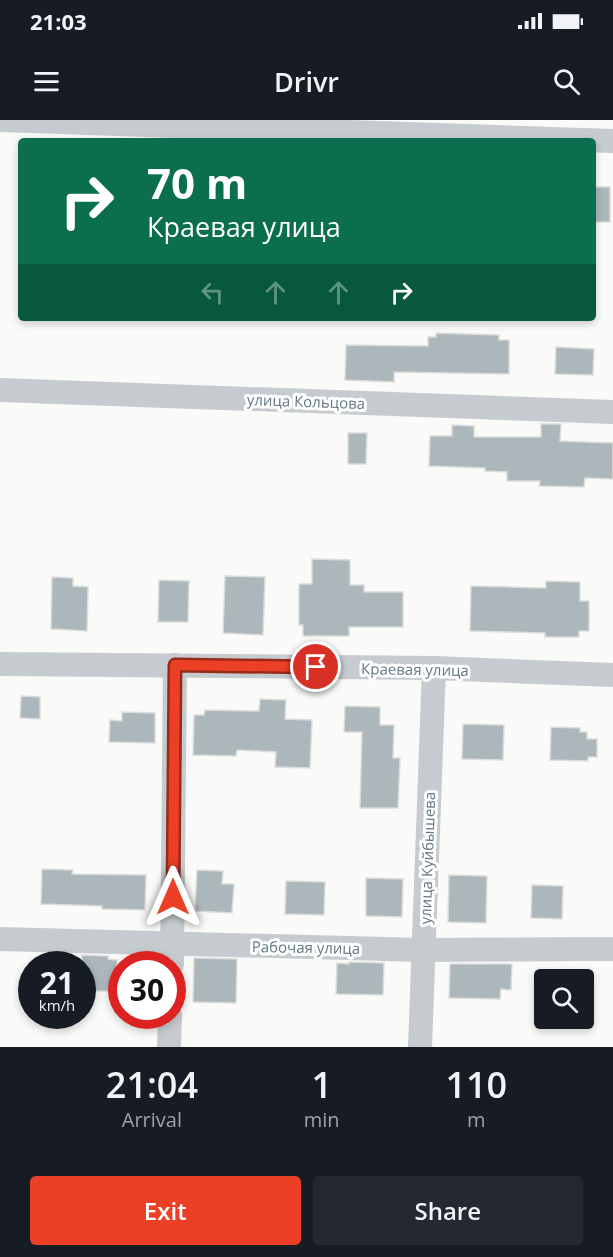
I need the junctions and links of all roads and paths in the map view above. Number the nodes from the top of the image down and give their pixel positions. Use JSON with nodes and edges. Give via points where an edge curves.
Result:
{"nodes":[{"id":1,"x":0,"y":120,"type":"edge"},
{"id":2,"x":525,"y":138,"type":"edge"},
{"id":3,"x":596,"y":140,"type":"edge"},
{"id":4,"x":613,"y":141,"type":"edge"},
{"id":5,"x":0,"y":390,"type":"edge"},
{"id":6,"x":613,"y":412,"type":"edge"},
{"id":7,"x":0,"y":664,"type":"edge"},
{"id":8,"x":175,"y":665,"type":"junction"},
{"id":9,"x":434,"y":668,"type":"junction"},
{"id":10,"x":613,"y":675,"type":"edge"},
{"id":11,"x":0,"y":939,"type":"edge"},
{"id":12,"x":613,"y":949,"type":"edge"},
{"id":13,"x":423,"y":950,"type":"junction"},
{"id":14,"x":138,"y":951,"type":"edge"},
{"id":15,"x":172,"y":951,"type":"edge"},
{"id":16,"x":186,"y":954,"type":"edge"},
{"id":17,"x":170,"y":1029,"type":"edge"},
{"id":18,"x":169,"y":1047,"type":"edge"},
{"id":19,"x":420,"y":1047,"type":"edge"}],
"edges":[{"from":1,"to":2,"type":"street"},
{"from":3,"to":4,"type":"street"},
{"from":5,"to":6,"type":"street","name":"улица Кольцова"},
{"from":7,"to":8,"type":"street","name":"Краевая улица"},
{"from":8,"to":9,"type":"street","name":"Краевая улица"},
{"from":8,"to":15,"type":"street"},
{"from":9,"to":10,"type":"street","name":"Краевая улица"},
{"from":9,"to":13,"type":"street","name":"улица Куйбышева"},
{"from":11,"to":14,"type":"street","name":"Рабочая улица"},
{"from":12,"to":13,"type":"street","name":"Рабочая улица"},
{"from":13,"to":16,"type":"street","name":"Рабочая улица"},
{"from":13,"to":19,"type":"street","name":"улица Куйбышева"},
{"from":17,"to":18,"type":"street"}]}
